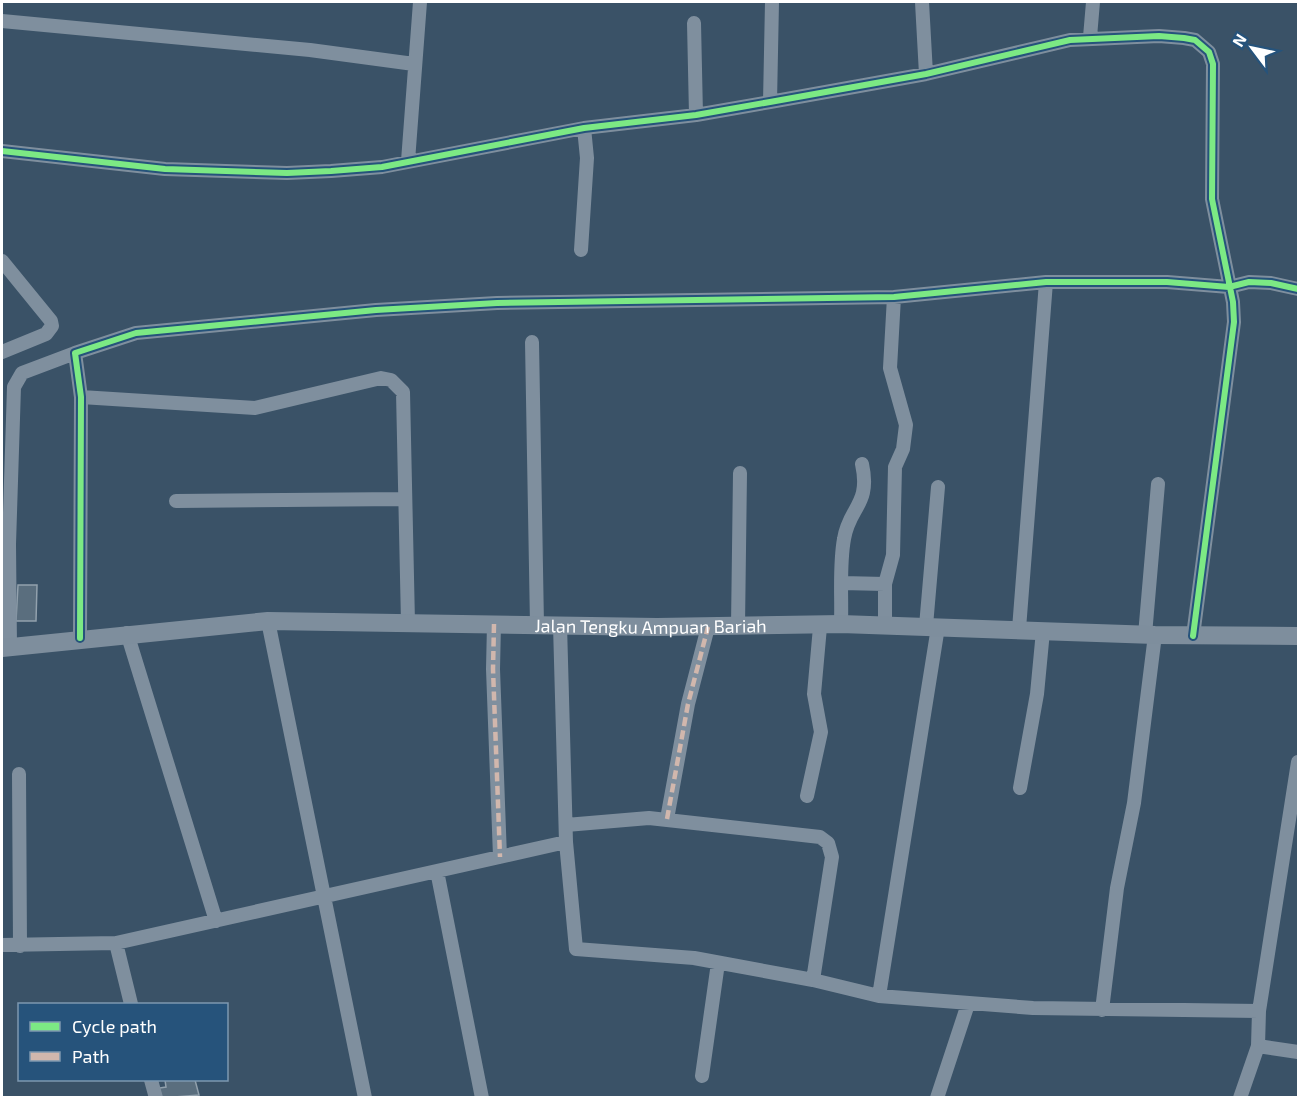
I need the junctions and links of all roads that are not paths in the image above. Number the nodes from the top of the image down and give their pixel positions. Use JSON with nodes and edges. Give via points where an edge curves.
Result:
{"nodes":[{"id":1,"x":420,"y":2,"type":"edge"},
{"id":2,"x":772,"y":2,"type":"edge"},
{"id":3,"x":922,"y":2,"type":"edge"},
{"id":4,"x":1093,"y":2,"type":"edge"},
{"id":5,"x":2,"y":21,"type":"edge"},
{"id":6,"x":694,"y":23,"type":"dead end"},
{"id":7,"x":1090,"y":37,"type":"junction"},
{"id":8,"x":414,"y":64,"type":"junction"},
{"id":9,"x":926,"y":74,"type":"junction"},
{"id":10,"x":770,"y":102,"type":"junction"},
{"id":11,"x":696,"y":115,"type":"junction"},
{"id":12,"x":584,"y":128,"type":"junction"},
{"id":13,"x":2,"y":151,"type":"edge"},
{"id":14,"x":408,"y":161,"type":"junction"},
{"id":15,"x":581,"y":250,"type":"dead end"},
{"id":16,"x":2,"y":261,"type":"edge"},
{"id":17,"x":1046,"y":282,"type":"junction"},
{"id":18,"x":1229,"y":287,"type":"junction"},
{"id":19,"x":1299,"y":289,"type":"edge"},
{"id":20,"x":894,"y":297,"type":"junction"},
{"id":21,"x":532,"y":342,"type":"dead end"},
{"id":22,"x":2,"y":352,"type":"edge"},
{"id":23,"x":75,"y":353,"type":"junction"},
{"id":24,"x":81,"y":397,"type":"junction"},
{"id":25,"x":7,"y":446,"type":"edge"},
{"id":26,"x":862,"y":464,"type":"dead end"},
{"id":27,"x":740,"y":473,"type":"dead end"},
{"id":28,"x":1158,"y":484,"type":"dead end"},
{"id":29,"x":938,"y":487,"type":"dead end"},
{"id":30,"x":404,"y":498,"type":"junction"},
{"id":31,"x":176,"y":501,"type":"dead end"},
{"id":32,"x":842,"y":583,"type":"junction"},
{"id":33,"x":885,"y":584,"type":"junction"},
{"id":34,"x":268,"y":621,"type":"junction"},
{"id":35,"x":408,"y":623,"type":"junction"},
{"id":36,"x":494,"y":624,"type":"junction"},
{"id":37,"x":841,"y":624,"type":"junction"},
{"id":38,"x":537,"y":625,"type":"junction"},
{"id":39,"x":560,"y":625,"type":"junction"},
{"id":40,"x":885,"y":625,"type":"junction"},
{"id":41,"x":738,"y":626,"type":"junction"},
{"id":42,"x":932,"y":626,"type":"junction"},
{"id":43,"x":708,"y":627,"type":"junction"},
{"id":44,"x":820,"y":627,"type":"junction"},
{"id":45,"x":1019,"y":629,"type":"junction"},
{"id":46,"x":1043,"y":631,"type":"junction"},
{"id":47,"x":127,"y":633,"type":"junction"},
{"id":48,"x":1150,"y":635,"type":"junction"},
{"id":49,"x":1193,"y":636,"type":"junction"},
{"id":50,"x":1299,"y":636,"type":"edge"},
{"id":51,"x":80,"y":638,"type":"junction"},
{"id":52,"x":6,"y":647,"type":"edge"},
{"id":53,"x":1299,"y":762,"type":"edge"},
{"id":54,"x":19,"y":774,"type":"dead end"},
{"id":55,"x":1020,"y":788,"type":"dead end"},
{"id":56,"x":807,"y":796,"type":"dead end"},
{"id":57,"x":667,"y":819,"type":"junction"},
{"id":58,"x":566,"y":825,"type":"junction"},
{"id":59,"x":566,"y":842,"type":"junction"},
{"id":60,"x":500,"y":857,"type":"junction"},
{"id":61,"x":437,"y":871,"type":"junction"},
{"id":62,"x":324,"y":896,"type":"junction"},
{"id":63,"x":216,"y":921,"type":"junction"},
{"id":64,"x":116,"y":943,"type":"junction"},
{"id":65,"x":2,"y":945,"type":"edge"},
{"id":66,"x":20,"y":946,"type":"junction"},
{"id":67,"x":718,"y":963,"type":"junction"},
{"id":68,"x":813,"y":980,"type":"junction"},
{"id":69,"x":879,"y":996,"type":"junction"},
{"id":70,"x":131,"y":1003,"type":"edge"},
{"id":71,"x":968,"y":1004,"type":"junction"},
{"id":72,"x":1102,"y":1010,"type":"junction"},
{"id":73,"x":1259,"y":1011,"type":"junction"},
{"id":74,"x":1258,"y":1046,"type":"junction"},
{"id":75,"x":1299,"y":1052,"type":"edge"},
{"id":76,"x":702,"y":1076,"type":"dead end"},
{"id":77,"x":151,"y":1081,"type":"edge"},
{"id":78,"x":156,"y":1098,"type":"edge"},
{"id":79,"x":365,"y":1098,"type":"edge"},
{"id":80,"x":482,"y":1098,"type":"edge"},
{"id":81,"x":937,"y":1098,"type":"edge"},
{"id":82,"x":1240,"y":1098,"type":"edge"}],
"edges":[{"from":1,"to":8,"type":"street"},
{"from":2,"to":10,"type":"street"},
{"from":3,"to":9,"type":"street"},
{"from":4,"to":7,"type":"street"},
{"from":5,"to":8,"type":"street","via":[[310,50]]},
{"from":6,"to":11,"type":"street"},
{"from":7,"to":9,"type":"street"},
{"from":7,"to":18,"type":"street","via":[[1184,38],[1195,40],[1209,52],[1213,64],[1212,199]]},
{"from":8,"to":14,"type":"street"},
{"from":9,"to":10,"type":"street"},
{"from":10,"to":11,"type":"street"},
{"from":11,"to":12,"type":"street"},
{"from":12,"to":14,"type":"street"},
{"from":12,"to":15,"type":"street","via":[[587,158]]},
{"from":13,"to":14,"type":"street","via":[[165,169],[287,173],[382,167]]},
{"from":16,"to":22,"type":"street","via":[[52,326],[46,334]]},
{"from":17,"to":18,"type":"street","via":[[1167,282]]},
{"from":17,"to":20,"type":"street"},
{"from":17,"to":45,"type":"street"},
{"from":18,"to":19,"type":"street","via":[[1249,282]]},
{"from":18,"to":49,"type":"street","via":[[1234,322]]},
{"from":20,"to":23,"type":"street","via":[[559,300],[376,310],[136,333]]},
{"from":20,"to":33,"type":"street","via":[[890,368],[906,424],[903,449],[895,467],[893,555]]},
{"from":21,"to":38,"type":"street"},
{"from":23,"to":24,"type":"street"},
{"from":23,"to":25,"type":"street","via":[[22,373],[16,380]]},
{"from":24,"to":30,"type":"street","via":[[255,408],[381,378],[391,380],[402,392]]},
{"from":24,"to":51,"type":"street"},
{"from":25,"to":52,"type":"street"},
{"from":26,"to":32,"type":"street","via":[[862,501],[844,538]]},
{"from":27,"to":41,"type":"street"},
{"from":28,"to":48,"type":"street"},
{"from":29,"to":42,"type":"street"},
{"from":30,"to":31,"type":"street"},
{"from":30,"to":35,"type":"street"},
{"from":32,"to":33,"type":"street"},
{"from":32,"to":37,"type":"street"},
{"from":33,"to":40,"type":"street"},
{"from":34,"to":35,"type":"main road","name":"Jalan Tengku Ampuan Bariah"},
{"from":34,"to":47,"type":"main road","name":"Jalan Tengku Ampuan Bariah"},
{"from":34,"to":62,"type":"street"},
{"from":35,"to":36,"type":"main road","name":"Jalan Tengku Ampuan Bariah"},
{"from":36,"to":38,"type":"main road","name":"Jalan Tengku Ampuan Bariah"},
{"from":36,"to":60,"type":"street"},
{"from":37,"to":40,"type":"main road","name":"Jalan Tengku Ampuan Bariah"},
{"from":37,"to":44,"type":"main road","name":"Jalan Tengku Ampuan Bariah"},
{"from":38,"to":39,"type":"main road","name":"Jalan Tengku Ampuan Bariah"},
{"from":39,"to":43,"type":"main road","name":"Jalan Tengku Ampuan Bariah"},
{"from":39,"to":58,"type":"street"},
{"from":40,"to":42,"type":"main road","name":"Jalan Tengku Ampuan Bariah"},
{"from":41,"to":43,"type":"main road","name":"Jalan Tengku Ampuan Bariah"},
{"from":41,"to":44,"type":"main road","name":"Jalan Tengku Ampuan Bariah"},
{"from":42,"to":45,"type":"main road","name":"Jalan Tengku Ampuan Bariah"},
{"from":42,"to":69,"type":"street"},
{"from":43,"to":57,"type":"street","via":[[688,704]]},
{"from":44,"to":56,"type":"street","via":[[814,694],[821,732]]},
{"from":45,"to":46,"type":"main road","name":"Jalan Tengku Ampuan Bariah"},
{"from":46,"to":48,"type":"main road","name":"Jalan Tengku Ampuan Bariah"},
{"from":46,"to":55,"type":"street","via":[[1037,694]]},
{"from":47,"to":51,"type":"main road","name":"Jalan Tengku Ampuan Bariah"},
{"from":47,"to":63,"type":"street"},
{"from":48,"to":49,"type":"main road","name":"Jalan Tengku Ampuan Bariah"},
{"from":48,"to":72,"type":"street","via":[[1134,803],[1116,888]]},
{"from":49,"to":50,"type":"main road","name":"Jalan Tengku Ampuan Bariah"},
{"from":51,"to":52,"type":"main road","name":"Jalan Tengku Ampuan Bariah"},
{"from":53,"to":73,"type":"street"},
{"from":54,"to":66,"type":"street"},
{"from":57,"to":58,"type":"street"},
{"from":57,"to":68,"type":"street","via":[[820,837],[828,843],[832,857]]},
{"from":58,"to":59,"type":"street"},
{"from":59,"to":60,"type":"street"},
{"from":59,"to":67,"type":"street","via":[[576,949],[678,956]]},
{"from":60,"to":61,"type":"street"},
{"from":61,"to":62,"type":"street"},
{"from":61,"to":80,"type":"street"},
{"from":62,"to":63,"type":"street"},
{"from":62,"to":79,"type":"street"},
{"from":63,"to":64,"type":"street"},
{"from":64,"to":66,"type":"street"},
{"from":64,"to":70,"type":"street"},
{"from":65,"to":66,"type":"street"},
{"from":67,"to":68,"type":"street"},
{"from":67,"to":76,"type":"street"},
{"from":68,"to":69,"type":"street"},
{"from":69,"to":71,"type":"street"},
{"from":71,"to":72,"type":"street"},
{"from":71,"to":81,"type":"street"},
{"from":72,"to":73,"type":"street"},
{"from":73,"to":74,"type":"street"},
{"from":74,"to":75,"type":"street"},
{"from":74,"to":82,"type":"street"},
{"from":77,"to":78,"type":"street"}]}
